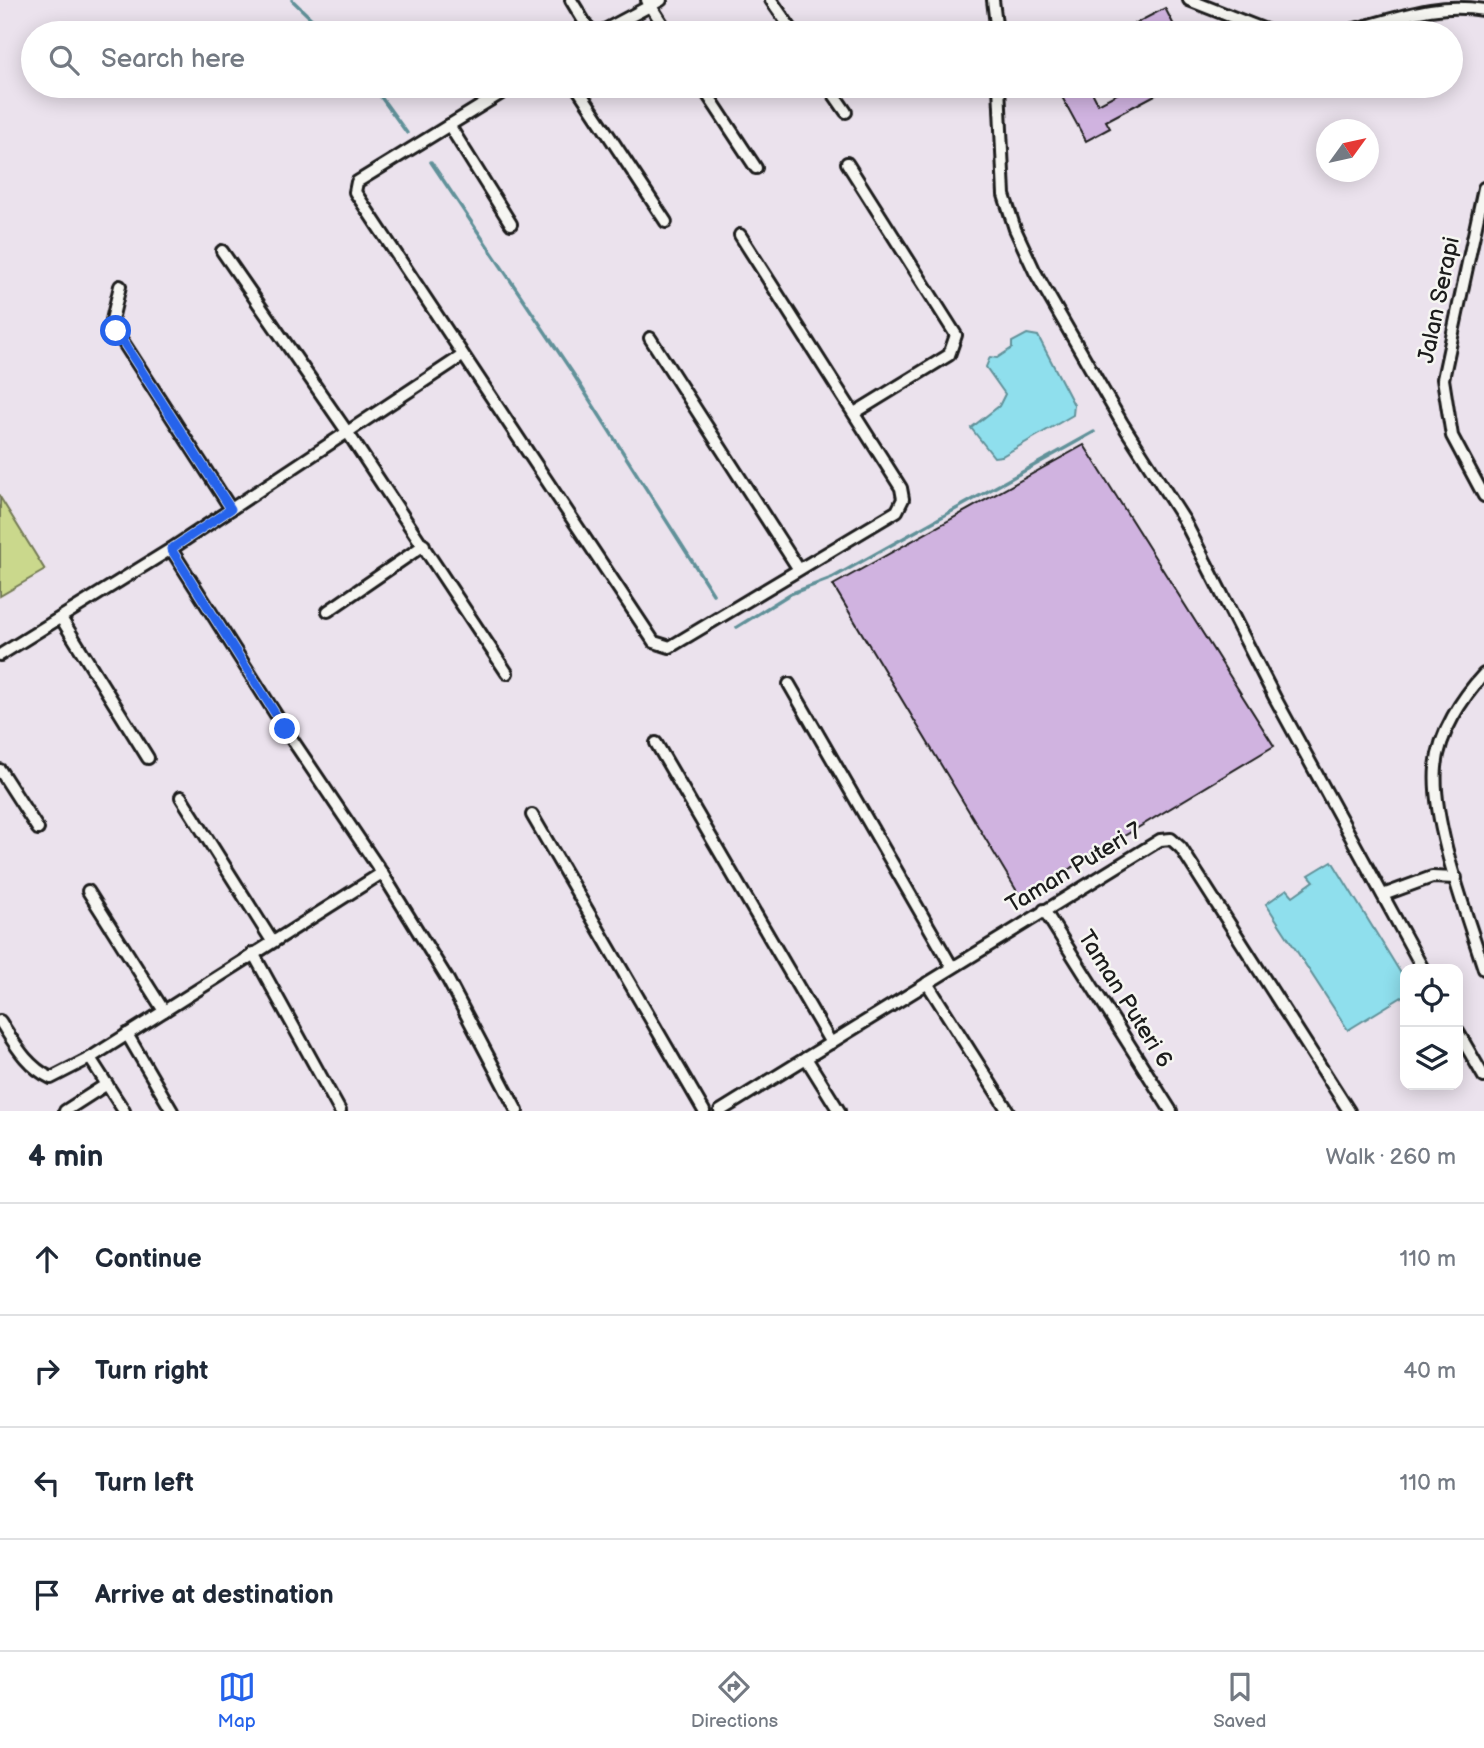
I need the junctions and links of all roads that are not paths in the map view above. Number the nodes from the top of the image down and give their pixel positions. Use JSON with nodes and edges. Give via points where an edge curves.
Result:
{"nodes":[{"id":1,"x":571,"y":0,"type":"edge"},
{"id":2,"x":661,"y":0,"type":"edge"},
{"id":3,"x":771,"y":0,"type":"edge"},
{"id":4,"x":993,"y":0,"type":"edge"},
{"id":5,"x":1189,"y":0,"type":"edge"},
{"id":6,"x":648,"y":3,"type":"edge"},
{"id":7,"x":1484,"y":10,"type":"edge"},
{"id":8,"x":584,"y":21,"type":"edge"},
{"id":9,"x":619,"y":21,"type":"edge"},
{"id":10,"x":660,"y":21,"type":"edge"},
{"id":11,"x":785,"y":21,"type":"edge"},
{"id":12,"x":996,"y":21,"type":"edge"},
{"id":13,"x":1242,"y":21,"type":"edge"},
{"id":14,"x":1392,"y":21,"type":"edge"},
{"id":15,"x":493,"y":98,"type":"edge"},
{"id":16,"x":584,"y":98,"type":"edge"},
{"id":17,"x":710,"y":98,"type":"edge"},
{"id":18,"x":836,"y":98,"type":"edge"},
{"id":19,"x":1000,"y":98,"type":"edge"},
{"id":20,"x":846,"y":113,"type":"dead end"},
{"id":21,"x":449,"y":125,"type":"junction"},
{"id":22,"x":847,"y":163,"type":"dead end"},
{"id":23,"x":755,"y":167,"type":"dead end"},
{"id":24,"x":1484,"y":188,"type":"edge"},
{"id":25,"x":1481,"y":216,"type":"edge"},
{"id":26,"x":666,"y":222,"type":"dead end"},
{"id":27,"x":511,"y":224,"type":"dead end"},
{"id":28,"x":740,"y":235,"type":"dead end"},
{"id":29,"x":222,"y":251,"type":"dead end"},
{"id":30,"x":120,"y":286,"type":"dead end"},
{"id":31,"x":650,"y":338,"type":"dead end"},
{"id":32,"x":462,"y":356,"type":"junction"},
{"id":33,"x":856,"y":412,"type":"junction"},
{"id":34,"x":348,"y":433,"type":"junction"},
{"id":35,"x":1484,"y":496,"type":"edge"},
{"id":36,"x":231,"y":509,"type":"junction"},
{"id":37,"x":424,"y":545,"type":"junction"},
{"id":38,"x":171,"y":549,"type":"junction"},
{"id":39,"x":798,"y":568,"type":"junction"},
{"id":40,"x":328,"y":611,"type":"dead end"},
{"id":41,"x":61,"y":618,"type":"junction"},
{"id":42,"x":0,"y":655,"type":"edge"},
{"id":43,"x":507,"y":673,"type":"dead end"},
{"id":44,"x":1484,"y":674,"type":"edge"},
{"id":45,"x":789,"y":684,"type":"dead end"},
{"id":46,"x":656,"y":743,"type":"dead end"},
{"id":47,"x":148,"y":758,"type":"dead end"},
{"id":48,"x":0,"y":770,"type":"edge"},
{"id":49,"x":181,"y":797,"type":"dead end"},
{"id":50,"x":532,"y":815,"type":"dead end"},
{"id":51,"x":38,"y":829,"type":"dead end"},
{"id":52,"x":382,"y":873,"type":"junction"},
{"id":53,"x":1456,"y":878,"type":"junction"},
{"id":54,"x":88,"y":891,"type":"dead end"},
{"id":55,"x":1382,"y":895,"type":"junction"},
{"id":56,"x":1044,"y":910,"type":"junction"},
{"id":57,"x":272,"y":940,"type":"junction"},
{"id":58,"x":253,"y":953,"type":"junction"},
{"id":59,"x":1420,"y":964,"type":"edge"},
{"id":60,"x":953,"y":967,"type":"junction"},
{"id":61,"x":1484,"y":969,"type":"edge"},
{"id":62,"x":927,"y":983,"type":"junction"},
{"id":63,"x":164,"y":1011,"type":"junction"},
{"id":64,"x":0,"y":1021,"type":"edge"},
{"id":65,"x":127,"y":1034,"type":"junction"},
{"id":66,"x":1463,"y":1041,"type":"edge"},
{"id":67,"x":831,"y":1043,"type":"junction"},
{"id":68,"x":90,"y":1058,"type":"junction"},
{"id":69,"x":806,"y":1058,"type":"junction"},
{"id":70,"x":1484,"y":1077,"type":"edge"},
{"id":71,"x":107,"y":1084,"type":"junction"},
{"id":72,"x":65,"y":1111,"type":"edge"},
{"id":73,"x":124,"y":1111,"type":"edge"},
{"id":74,"x":172,"y":1111,"type":"edge"},
{"id":75,"x":340,"y":1111,"type":"edge"},
{"id":76,"x":517,"y":1111,"type":"edge"},
{"id":77,"x":704,"y":1111,"type":"edge"},
{"id":78,"x":720,"y":1111,"type":"edge"},
{"id":79,"x":839,"y":1111,"type":"edge"},
{"id":80,"x":1008,"y":1111,"type":"edge"},
{"id":81,"x":1171,"y":1111,"type":"edge"},
{"id":82,"x":1349,"y":1111,"type":"edge"}],
"edges":[{"from":1,"to":8,"type":"street"},
{"from":2,"to":6,"type":"street"},
{"from":3,"to":11,"type":"street"},
{"from":4,"to":12,"type":"street"},
{"from":5,"to":13,"type":"street"},
{"from":6,"to":9,"type":"street"},
{"from":6,"to":10,"type":"street"},
{"from":7,"to":14,"type":"street","via":[[1430,8]]},
{"from":15,"to":21,"type":"street"},
{"from":16,"to":26,"type":"street"},
{"from":17,"to":23,"type":"street"},
{"from":18,"to":20,"type":"street"},
{"from":19,"to":55,"type":"street","via":[[1004,195],[1030,261],[1122,423],[1184,520]]},
{"from":21,"to":27,"type":"street"},
{"from":21,"to":32,"type":"street","via":[[357,182],[355,191]]},
{"from":22,"to":33,"type":"street","via":[[956,335],[948,355]]},
{"from":24,"to":25,"type":"street","name":"Jalan Serapi"},
{"from":25,"to":35,"type":"street","name":"Jalan Serapi","via":[[1443,379],[1452,436]]},
{"from":28,"to":33,"type":"street"},
{"from":29,"to":34,"type":"street"},
{"from":30,"to":36,"type":"street","via":[[112,320],[116,331]]},
{"from":31,"to":39,"type":"street"},
{"from":32,"to":34,"type":"street"},
{"from":32,"to":39,"type":"street","via":[[654,642],[670,647],[690,637]]},
{"from":33,"to":39,"type":"street","via":[[903,499],[897,510]]},
{"from":34,"to":36,"type":"street"},
{"from":34,"to":37,"type":"street"},
{"from":36,"to":38,"type":"street"},
{"from":37,"to":40,"type":"street"},
{"from":37,"to":43,"type":"street"},
{"from":38,"to":41,"type":"street"},
{"from":38,"to":52,"type":"street"},
{"from":41,"to":42,"type":"street"},
{"from":41,"to":47,"type":"street"},
{"from":44,"to":53,"type":"street","via":[[1453,715],[1436,765],[1436,795]]},
{"from":45,"to":60,"type":"street"},
{"from":46,"to":67,"type":"street"},
{"from":48,"to":51,"type":"street"},
{"from":49,"to":57,"type":"street"},
{"from":50,"to":77,"type":"street"},
{"from":52,"to":57,"type":"street"},
{"from":52,"to":76,"type":"street","via":[[448,980]]},
{"from":53,"to":55,"type":"street","via":[[1432,877]]},
{"from":53,"to":61,"type":"street"},
{"from":54,"to":63,"type":"street"},
{"from":55,"to":59,"type":"street"},
{"from":56,"to":60,"type":"street","name":"Taman Puteri 7"},
{"from":56,"to":81,"type":"street","name":"Taman Puteri 6"},
{"from":56,"to":82,"type":"street","name":"Taman Puteri 7","via":[[1160,839],[1171,839]]},
{"from":57,"to":58,"type":"street"},
{"from":58,"to":63,"type":"street"},
{"from":58,"to":75,"type":"street"},
{"from":60,"to":62,"type":"street","name":"Taman Puteri 7"},
{"from":62,"to":67,"type":"street","name":"Taman Puteri 7"},
{"from":62,"to":80,"type":"street"},
{"from":63,"to":65,"type":"street"},
{"from":64,"to":68,"type":"street","via":[[25,1060],[51,1078]]},
{"from":65,"to":68,"type":"street"},
{"from":65,"to":74,"type":"street"},
{"from":66,"to":70,"type":"street"},
{"from":67,"to":69,"type":"street","name":"Taman Puteri 7"},
{"from":68,"to":71,"type":"street"},
{"from":69,"to":78,"type":"street","name":"Taman Puteri 7"},
{"from":69,"to":79,"type":"street"},
{"from":71,"to":72,"type":"street"},
{"from":71,"to":73,"type":"street"}]}
